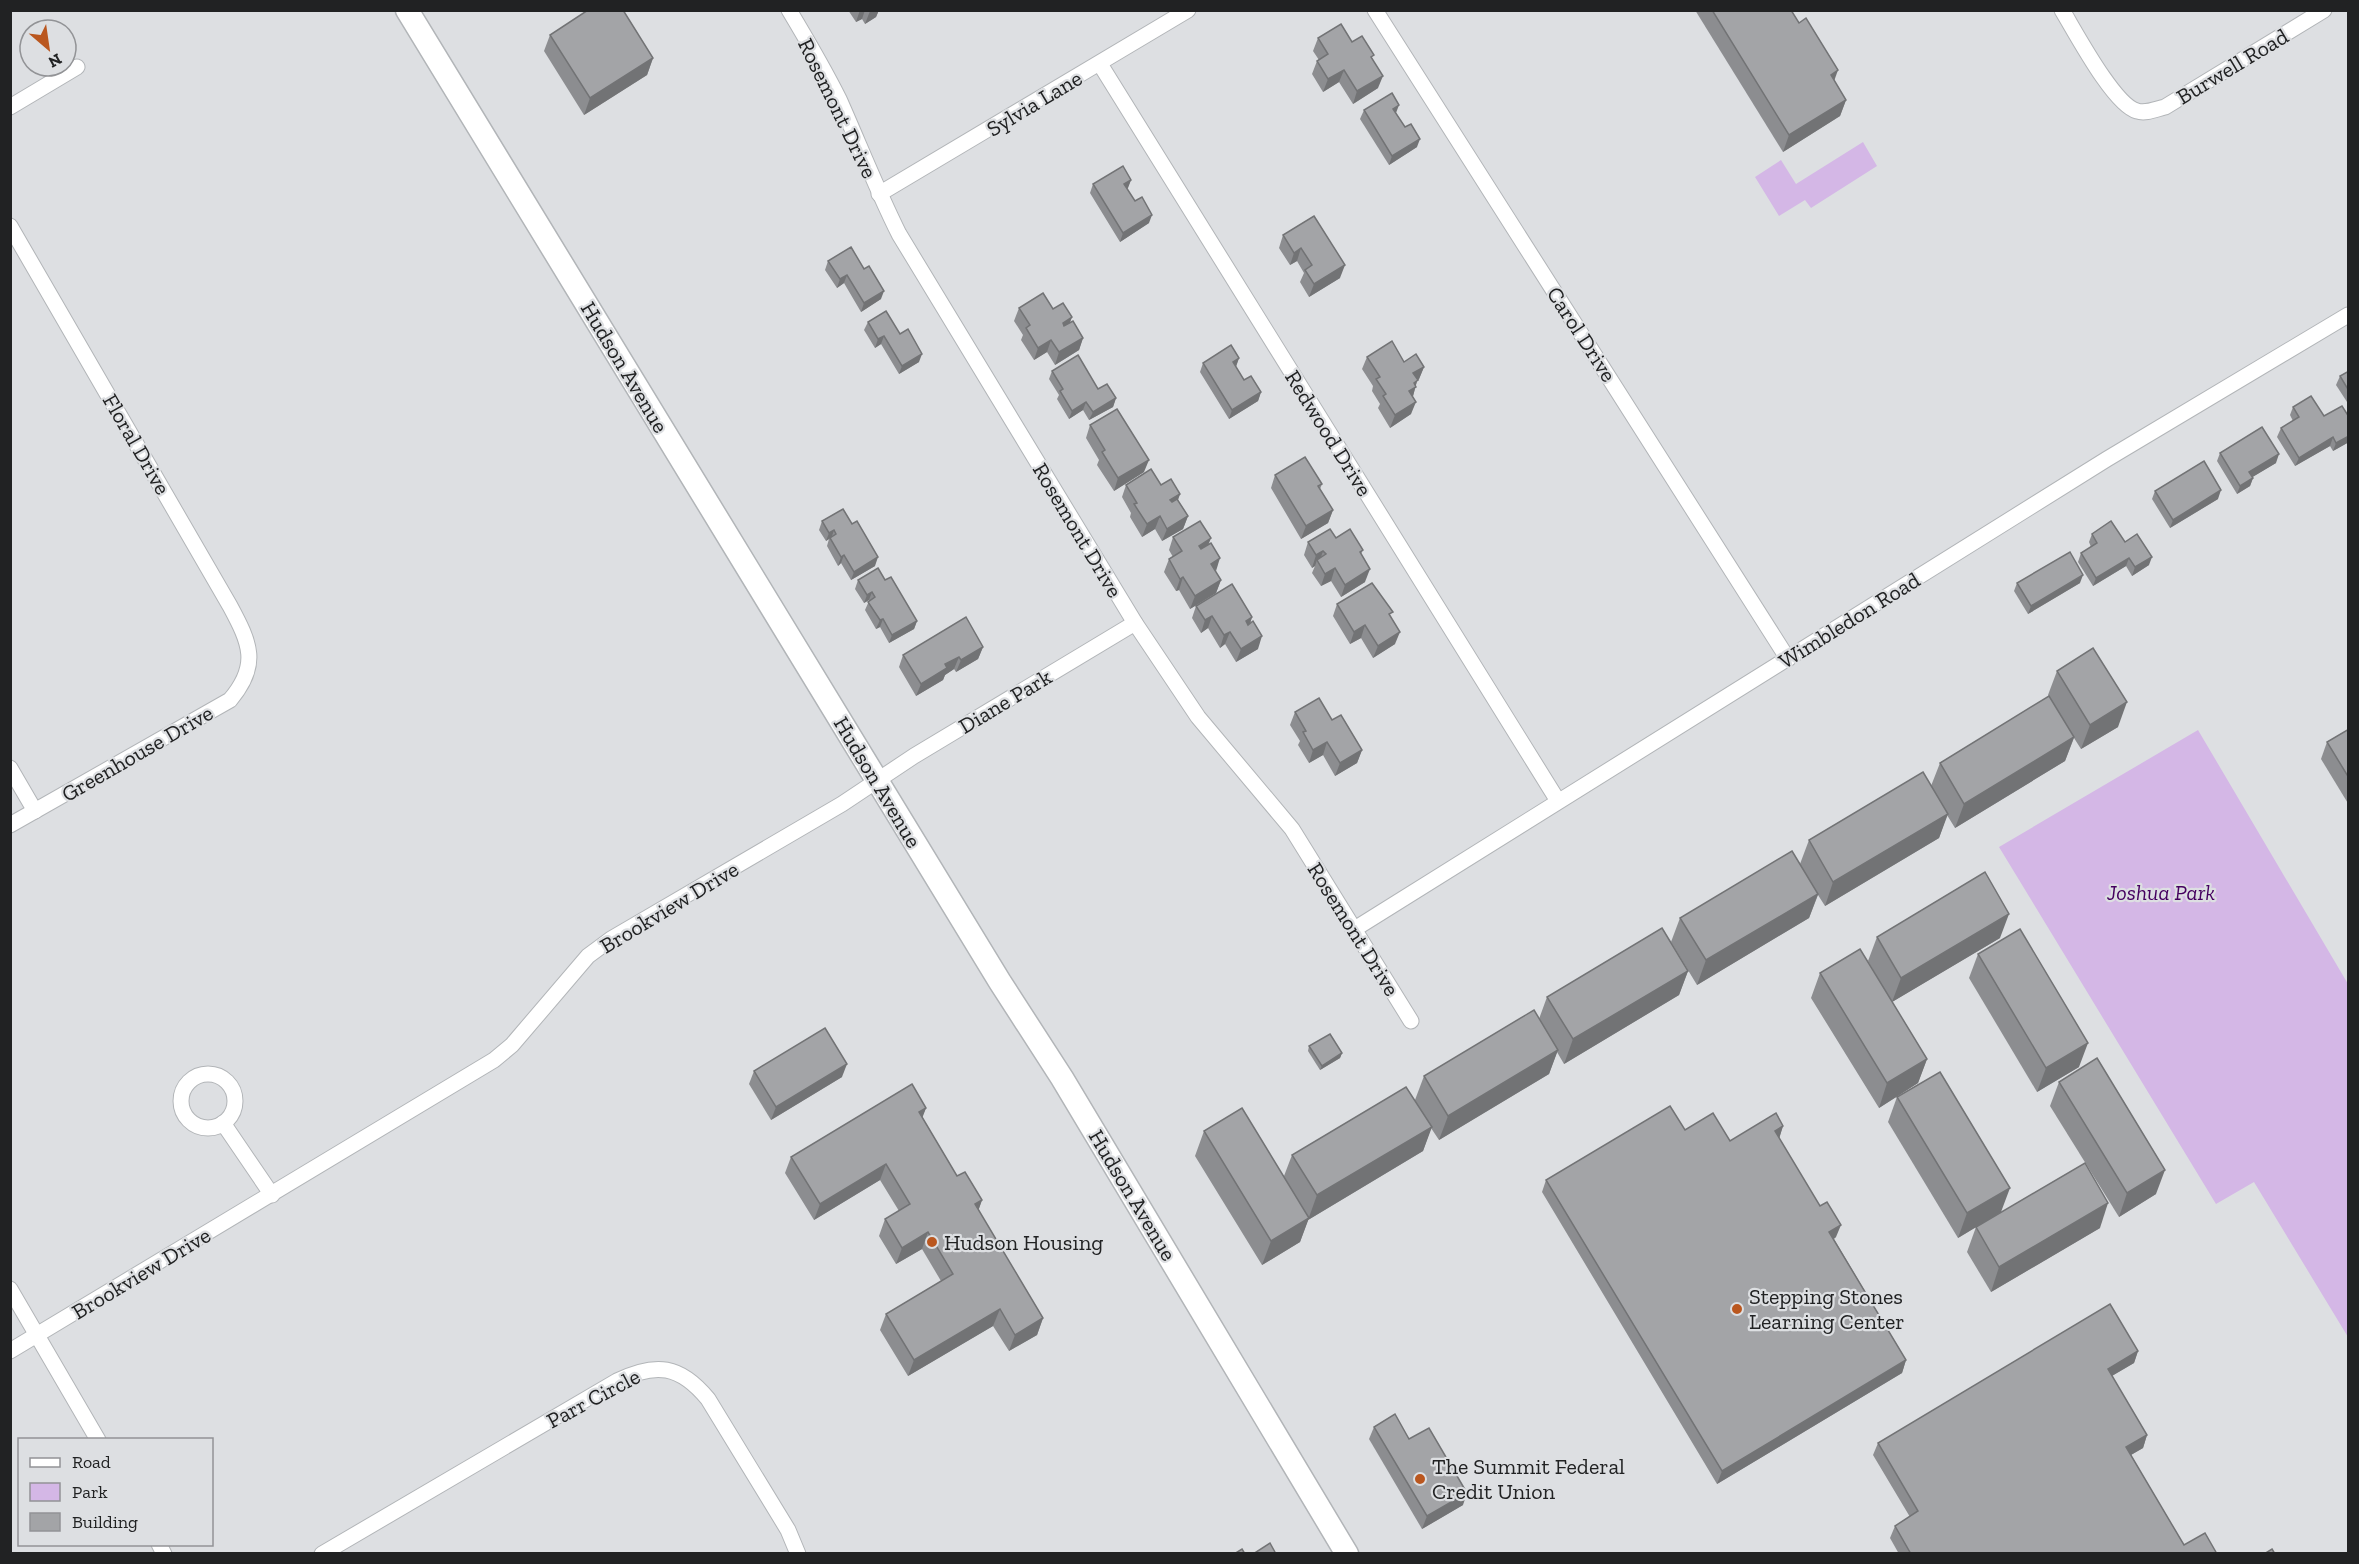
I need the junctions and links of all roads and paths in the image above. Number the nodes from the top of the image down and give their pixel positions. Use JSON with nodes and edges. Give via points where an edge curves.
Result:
{"nodes":[{"id":1,"x":407,"y":10,"type":"edge"},
{"id":2,"x":789,"y":10,"type":"edge"},
{"id":3,"x":1188,"y":10,"type":"edge"},
{"id":4,"x":1375,"y":10,"type":"edge"},
{"id":5,"x":2062,"y":10,"type":"edge"},
{"id":6,"x":2324,"y":10,"type":"edge"},
{"id":7,"x":1100,"y":64,"type":"junction"},
{"id":8,"x":59,"y":78,"type":"edge"},
{"id":9,"x":10,"y":108,"type":"edge"},
{"id":10,"x":879,"y":195,"type":"junction"},
{"id":11,"x":10,"y":226,"type":"edge"},
{"id":12,"x":2349,"y":315,"type":"edge"},
{"id":13,"x":1135,"y":623,"type":"junction"},
{"id":14,"x":1788,"y":659,"type":"junction"},
{"id":15,"x":249,"y":667,"type":"joint"},
{"id":16,"x":10,"y":768,"type":"edge"},
{"id":17,"x":878,"y":781,"type":"junction"},
{"id":18,"x":1558,"y":801,"type":"junction"},
{"id":19,"x":35,"y":810,"type":"junction"},
{"id":20,"x":10,"y":825,"type":"edge"},
{"id":21,"x":1353,"y":930,"type":"junction"},
{"id":22,"x":1411,"y":1021,"type":"dead end"},
{"id":23,"x":224,"y":1123,"type":"dead end"},
{"id":24,"x":272,"y":1195,"type":"junction"},
{"id":25,"x":10,"y":1288,"type":"edge"},
{"id":26,"x":37,"y":1335,"type":"junction"},
{"id":27,"x":10,"y":1351,"type":"edge"},
{"id":28,"x":97,"y":1438,"type":"edge"},
{"id":29,"x":322,"y":1554,"type":"edge"},
{"id":30,"x":798,"y":1554,"type":"edge"},
{"id":31,"x":1347,"y":1554,"type":"edge"}],
"edges":[{"from":1,"to":17,"type":"main road","name":"Hudson Avenue"},
{"from":2,"to":10,"type":"street","name":"Rosemont Drive","via":[[822,65]]},
{"from":3,"to":7,"type":"street","name":"Sylvia Lane"},
{"from":4,"to":14,"type":"street","name":"Carol Drive"},
{"from":5,"to":6,"type":"street","name":"Burwell Road","via":[[2122,102],[2137,111],[2149,112],[2165,107]]},
{"from":7,"to":10,"type":"street","name":"Sylvia Lane"},
{"from":7,"to":18,"type":"street","name":"Redwood Drive"},
{"from":8,"to":9,"type":"street"},
{"from":10,"to":13,"type":"street","name":"Rosemont Drive"},
{"from":11,"to":15,"type":"street","name":"Floral Drive","via":[[230,606],[248,645]]},
{"from":12,"to":14,"type":"street","name":"Wimbledon Road","via":[[2107,459]]},
{"from":13,"to":17,"type":"street","name":"Diane Park"},
{"from":13,"to":21,"type":"street","name":"Rosemont Drive","via":[[1198,717],[1292,829]]},
{"from":14,"to":18,"type":"street","name":"Wimbledon Road"},
{"from":15,"to":19,"type":"street","name":"Greenhouse Drive","via":[[230,700]]},
{"from":16,"to":19,"type":"street"},
{"from":17,"to":24,"type":"street","name":"Brookview Drive","via":[[611,939],[588,956],[519,1038],[494,1060]]},
{"from":17,"to":31,"type":"main road","name":"Hudson Avenue","via":[[1062,1078]]},
{"from":18,"to":21,"type":"street","name":"Wimbledon Road"},
{"from":19,"to":20,"type":"street","name":"Greenhouse Drive"},
{"from":21,"to":22,"type":"street","name":"Rosemont Drive"},
{"from":23,"to":24,"type":"street"},
{"from":24,"to":26,"type":"street","name":"Brookview Drive"},
{"from":25,"to":26,"type":"street"},
{"from":26,"to":27,"type":"street","name":"Brookview Drive"},
{"from":26,"to":28,"type":"street"},
{"from":29,"to":30,"type":"street","name":"Parr Circle","via":[[617,1381],[651,1368],[668,1369],[684,1376],[708,1400],[788,1530]]}]}
